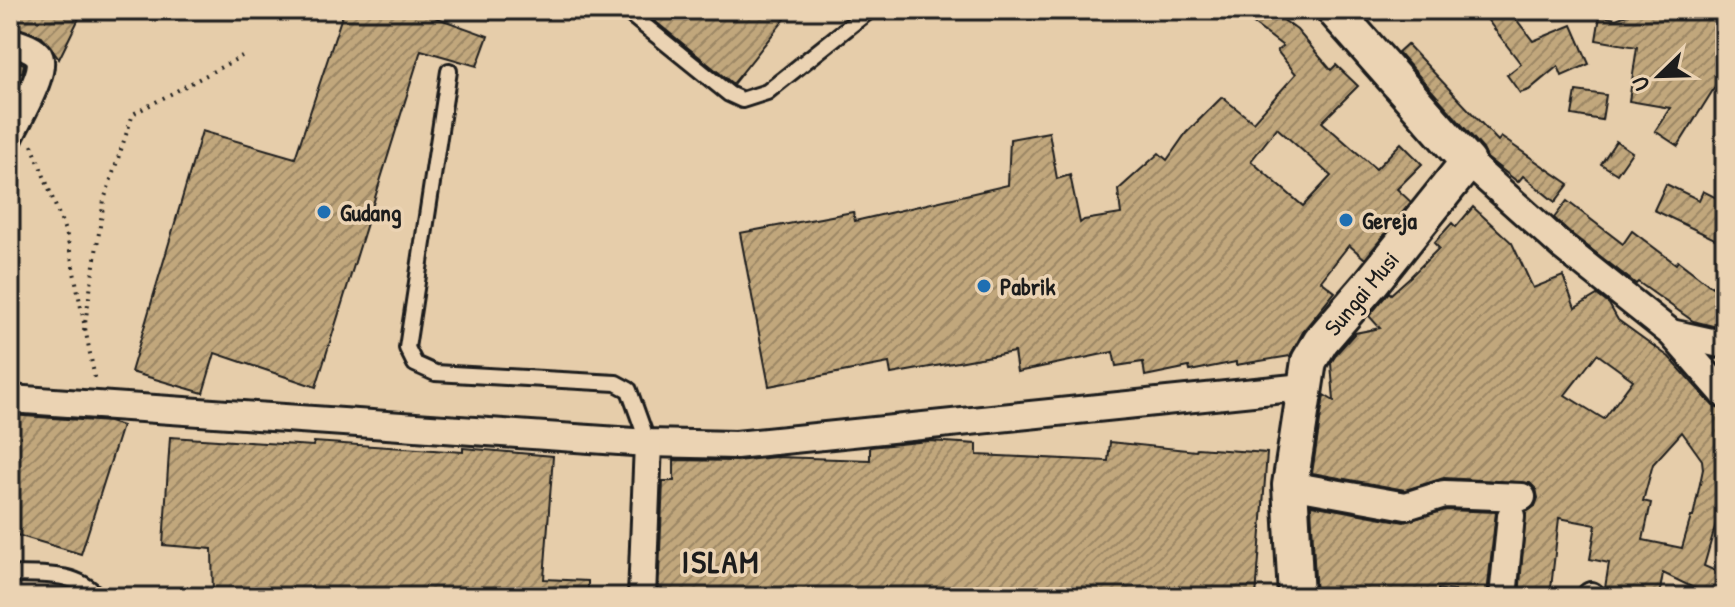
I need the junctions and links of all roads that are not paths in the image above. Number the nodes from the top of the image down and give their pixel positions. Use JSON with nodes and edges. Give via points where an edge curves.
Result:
{"nodes":[{"id":1,"x":625,"y":10,"type":"edge"},
{"id":2,"x":870,"y":10,"type":"edge"},
{"id":3,"x":1334,"y":10,"type":"edge"},
{"id":4,"x":10,"y":41,"type":"edge"},
{"id":5,"x":449,"y":71,"type":"dead end"},
{"id":6,"x":15,"y":125,"type":"edge"},
{"id":7,"x":1468,"y":162,"type":"junction"},
{"id":8,"x":1671,"y":333,"type":"junction"},
{"id":9,"x":1725,"y":345,"type":"edge"},
{"id":10,"x":1303,"y":387,"type":"junction"},
{"id":11,"x":1725,"y":395,"type":"edge"},
{"id":12,"x":10,"y":399,"type":"edge"},
{"id":13,"x":648,"y":443,"type":"junction"},
{"id":14,"x":1290,"y":485,"type":"junction"},
{"id":15,"x":10,"y":574,"type":"edge"},
{"id":16,"x":98,"y":597,"type":"edge"},
{"id":17,"x":642,"y":597,"type":"edge"},
{"id":18,"x":1296,"y":597,"type":"edge"},
{"id":19,"x":1503,"y":597,"type":"edge"}],
"edges":[{"from":1,"to":2,"type":"lane","via":[[742,100],[776,86]]},
{"from":3,"to":7,"type":"street"},
{"from":4,"to":6,"type":"street","via":[[35,52],[40,62]]},
{"from":5,"to":13,"type":"lane","via":[[407,348],[415,364],[435,373],[616,383],[629,390]]},
{"from":7,"to":8,"type":"street"},
{"from":7,"to":10,"type":"street","name":"Sungai Musi","via":[[1321,341]]},
{"from":8,"to":9,"type":"street"},
{"from":8,"to":11,"type":"street"},
{"from":10,"to":13,"type":"street","via":[[736,445]]},
{"from":10,"to":14,"type":"street","name":"Sungai Musi"},
{"from":12,"to":13,"type":"street"},
{"from":13,"to":17,"type":"street"},
{"from":14,"to":18,"type":"street","name":"Sungai Musi"},
{"from":14,"to":19,"type":"street","via":[[1406,506],[1444,494],[1516,506]]},
{"from":15,"to":16,"type":"lane","via":[[75,580]]}]}
